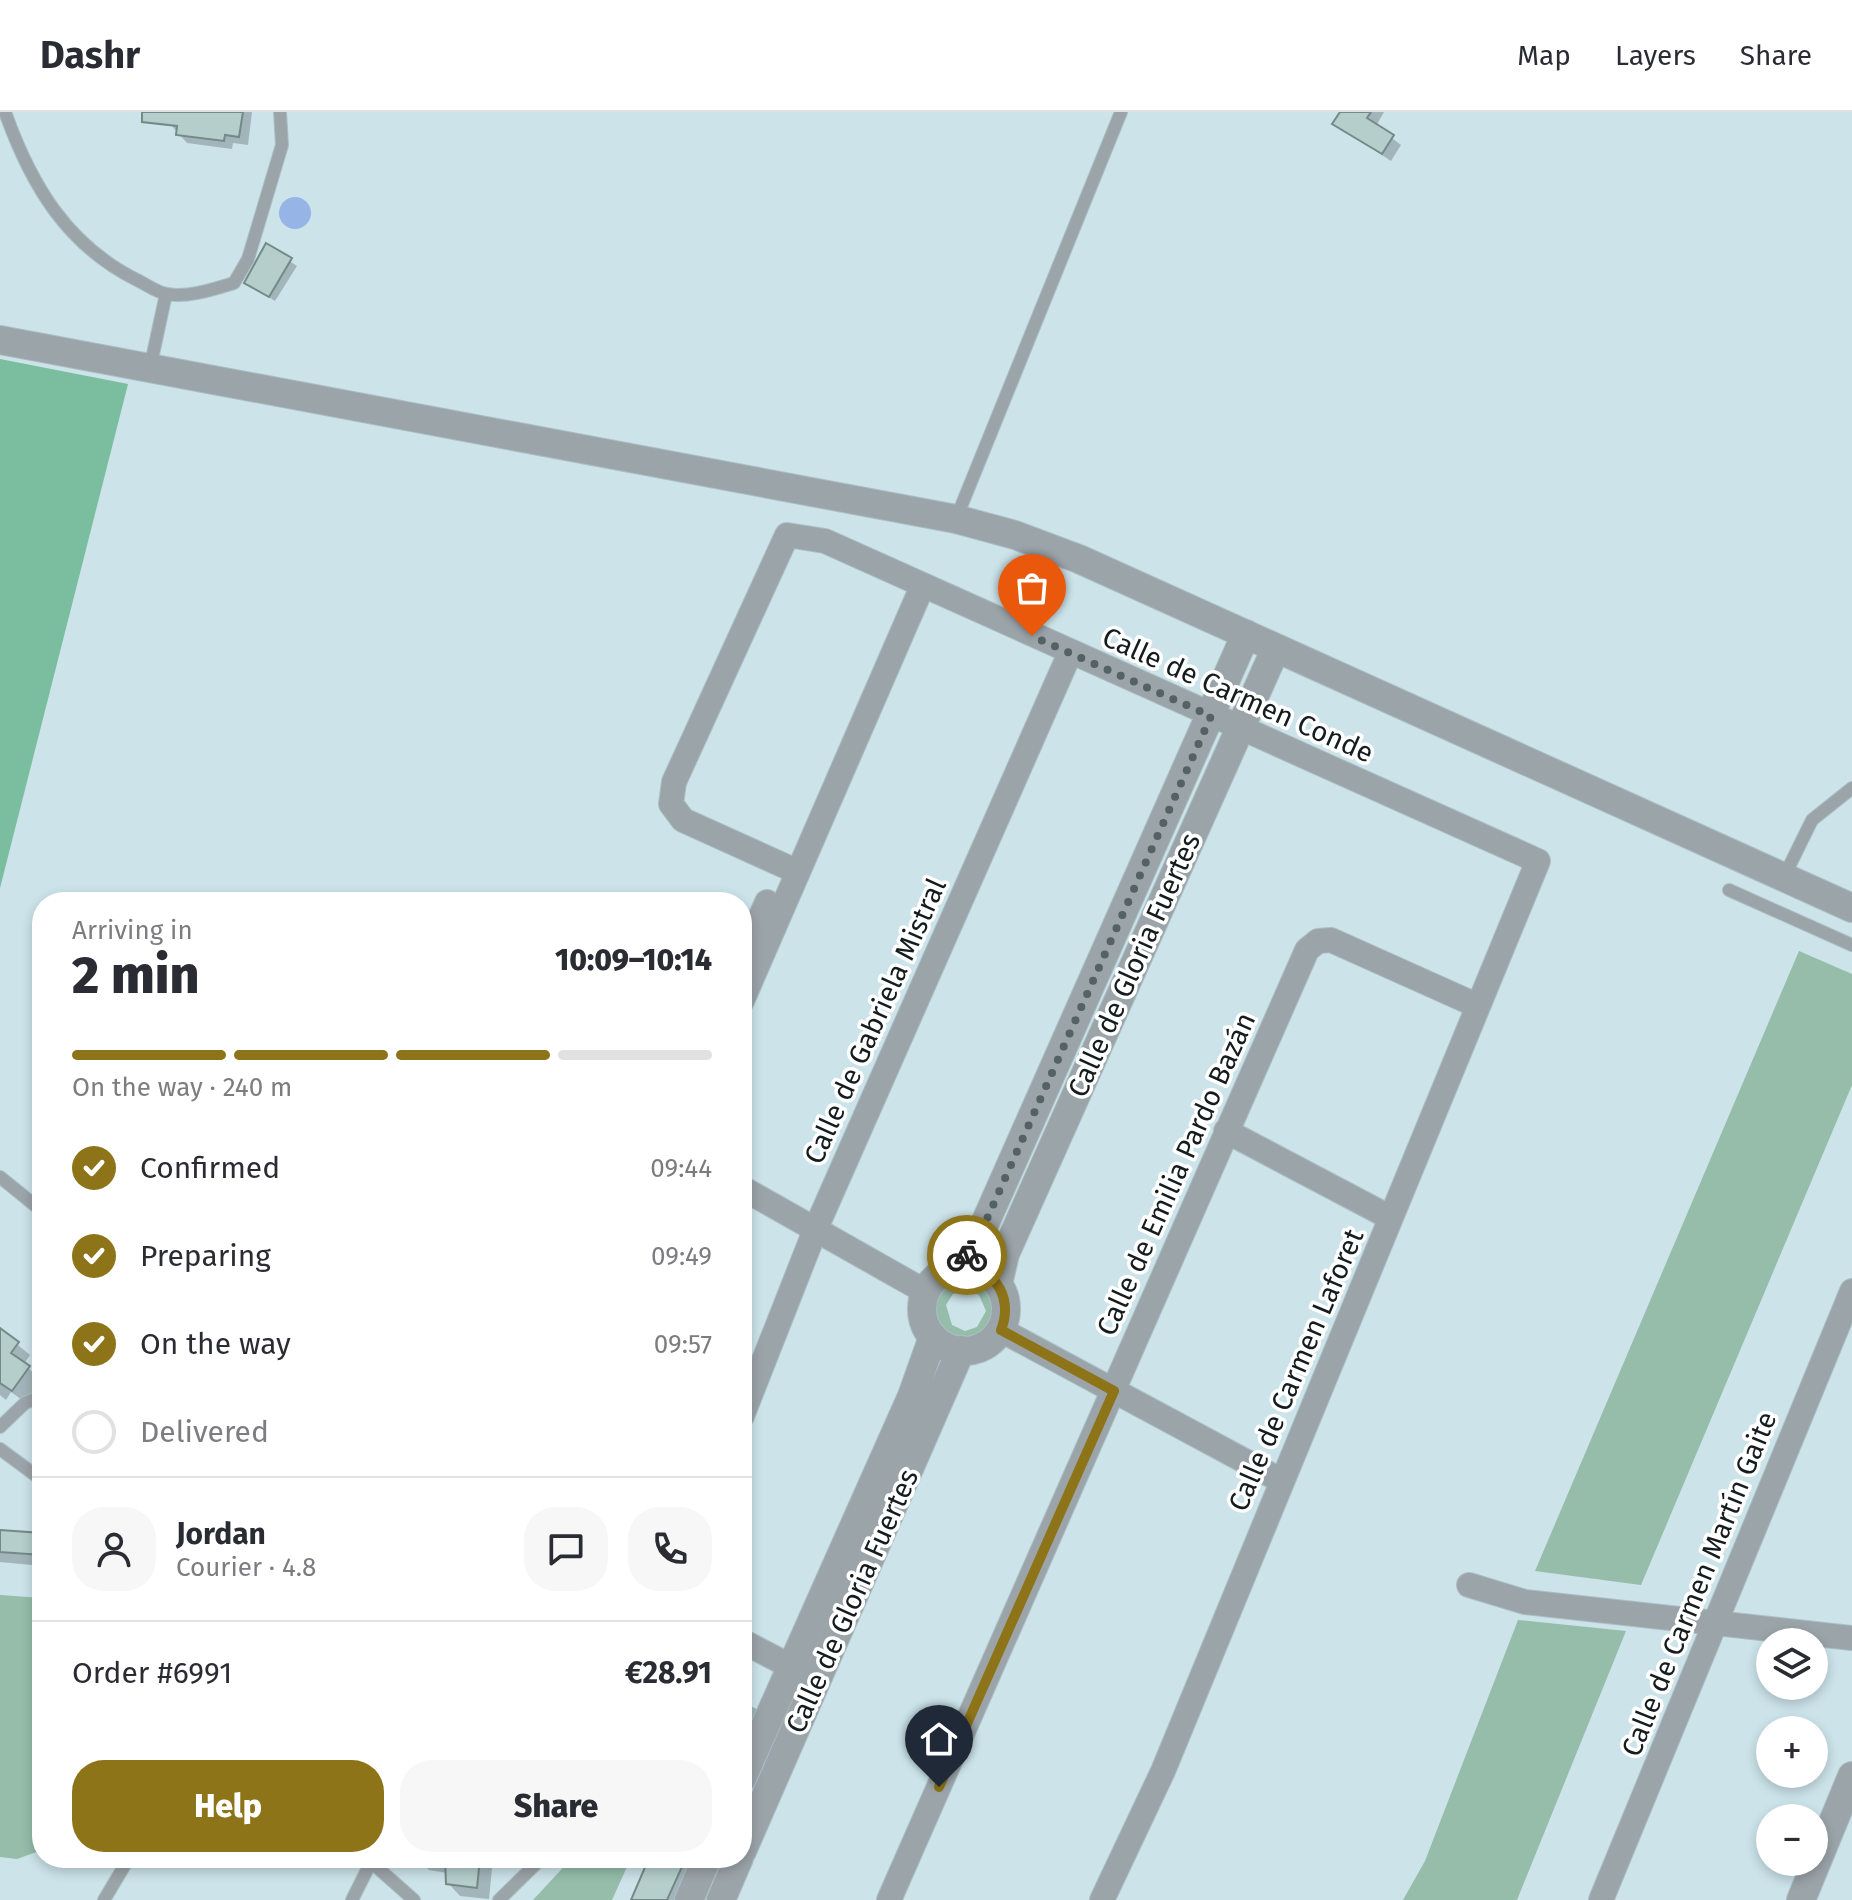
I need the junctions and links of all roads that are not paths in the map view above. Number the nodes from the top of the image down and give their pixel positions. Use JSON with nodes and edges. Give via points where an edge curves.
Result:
{"nodes":[{"id":1,"x":5,"y":112,"type":"edge"},
{"id":2,"x":280,"y":112,"type":"edge"},
{"id":3,"x":1121,"y":112,"type":"edge"},
{"id":4,"x":166,"y":294,"type":"junction"},
{"id":5,"x":0,"y":340,"type":"edge"},
{"id":6,"x":150,"y":368,"type":"junction"},
{"id":7,"x":956,"y":519,"type":"junction"},
{"id":8,"x":915,"y":584,"type":"junction"},
{"id":9,"x":1246,"y":634,"type":"junction"},
{"id":10,"x":1276,"y":648,"type":"junction"},
{"id":11,"x":1065,"y":651,"type":"junction"},
{"id":12,"x":1211,"y":716,"type":"junction"},
{"id":13,"x":1240,"y":728,"type":"junction"},
{"id":14,"x":1852,"y":788,"type":"edge"},
{"id":15,"x":1538,"y":861,"type":"joint"},
{"id":16,"x":791,"y":868,"type":"junction"},
{"id":17,"x":1784,"y":877,"type":"junction"},
{"id":18,"x":1729,"y":890,"type":"dead end"},
{"id":19,"x":1852,"y":908,"type":"edge"},
{"id":20,"x":752,"y":940,"type":"edge"},
{"id":21,"x":1852,"y":945,"type":"edge"},
{"id":22,"x":752,"y":974,"type":"edge"},
{"id":23,"x":1474,"y":1010,"type":"junction"},
{"id":24,"x":1231,"y":1133,"type":"junction"},
{"id":25,"x":0,"y":1177,"type":"edge"},
{"id":26,"x":752,"y":1193,"type":"edge"},
{"id":27,"x":32,"y":1203,"type":"edge"},
{"id":28,"x":1391,"y":1218,"type":"junction"},
{"id":29,"x":812,"y":1226,"type":"junction"},
{"id":30,"x":953,"y":1268,"type":"junction"},
{"id":31,"x":998,"y":1284,"type":"junction"},
{"id":32,"x":1852,"y":1291,"type":"edge"},
{"id":33,"x":926,"y":1292,"type":"junction"},
{"id":34,"x":1001,"y":1330,"type":"junction"},
{"id":35,"x":933,"y":1337,"type":"junction"},
{"id":36,"x":961,"y":1350,"type":"junction"},
{"id":37,"x":752,"y":1357,"type":"edge"},
{"id":38,"x":752,"y":1389,"type":"edge"},
{"id":39,"x":1120,"y":1394,"type":"junction"},
{"id":40,"x":32,"y":1400,"type":"edge"},
{"id":41,"x":0,"y":1427,"type":"edge"},
{"id":42,"x":0,"y":1449,"type":"edge"},
{"id":43,"x":32,"y":1473,"type":"edge"},
{"id":44,"x":1282,"y":1481,"type":"junction"},
{"id":45,"x":1469,"y":1585,"type":"dead end"},
{"id":46,"x":1716,"y":1623,"type":"junction"},
{"id":47,"x":1852,"y":1638,"type":"edge"},
{"id":48,"x":752,"y":1646,"type":"edge"},
{"id":49,"x":791,"y":1666,"type":"junction"},
{"id":50,"x":817,"y":1681,"type":"junction"},
{"id":51,"x":752,"y":1755,"type":"edge"},
{"id":52,"x":1852,"y":1776,"type":"edge"},
{"id":53,"x":1852,"y":1819,"type":"edge"},
{"id":54,"x":752,"y":1828,"type":"edge"},
{"id":55,"x":123,"y":1868,"type":"edge"},
{"id":56,"x":368,"y":1868,"type":"edge"},
{"id":57,"x":378,"y":1868,"type":"edge"},
{"id":58,"x":532,"y":1868,"type":"edge"},
{"id":59,"x":703,"y":1868,"type":"edge"},
{"id":60,"x":735,"y":1868,"type":"edge"},
{"id":61,"x":104,"y":1900,"type":"edge"},
{"id":62,"x":352,"y":1900,"type":"edge"},
{"id":63,"x":414,"y":1900,"type":"edge"},
{"id":64,"x":499,"y":1900,"type":"edge"},
{"id":65,"x":689,"y":1900,"type":"edge"},
{"id":66,"x":721,"y":1900,"type":"edge"},
{"id":67,"x":889,"y":1900,"type":"edge"},
{"id":68,"x":903,"y":1900,"type":"edge"},
{"id":69,"x":1102,"y":1900,"type":"edge"},
{"id":70,"x":1601,"y":1900,"type":"edge"},
{"id":71,"x":1801,"y":1900,"type":"edge"},
{"id":72,"x":1819,"y":1900,"type":"edge"}],
"edges":[{"from":1,"to":4,"type":"lane","via":[[23,162],[71,235],[117,271]]},
{"from":2,"to":4,"type":"lane","via":[[282,145],[248,259],[234,283]]},
{"from":3,"to":7,"type":"lane"},
{"from":4,"to":6,"type":"lane"},
{"from":5,"to":6,"type":"street"},
{"from":6,"to":7,"type":"street"},
{"from":7,"to":9,"type":"street","via":[[1079,559]]},
{"from":8,"to":11,"type":"street","name":"Calle de Carmen Conde"},
{"from":8,"to":16,"type":"street"},
{"from":8,"to":16,"type":"street","name":"Calle de Carmen Conde","via":[[825,541],[787,535],[674,782],[671,804],[683,820]]},
{"from":9,"to":10,"type":"street"},
{"from":9,"to":12,"type":"street","name":"Calle de Gloria Fuertes"},
{"from":10,"to":13,"type":"street","name":"Calle de Gloria Fuertes"},
{"from":10,"to":17,"type":"street"},
{"from":11,"to":12,"type":"street","name":"Calle de Carmen Conde"},
{"from":11,"to":29,"type":"street","name":"Calle de Gabriela Mistral"},
{"from":12,"to":13,"type":"street","name":"Calle de Carmen Conde"},
{"from":12,"to":30,"type":"street","name":"Calle de Gloria Fuertes","via":[[974,1248]]},
{"from":13,"to":15,"type":"street","name":"Calle de Carmen Conde"},
{"from":13,"to":31,"type":"street","name":"Calle de Gloria Fuertes","via":[[1005,1254]]},
{"from":14,"to":17,"type":"lane","via":[[1812,820]]},
{"from":15,"to":23,"type":"street","name":"Calle de Carmen Laforet"},
{"from":16,"to":20,"type":"street"},
{"from":16,"to":22,"type":"street"},
{"from":17,"to":19,"type":"street"},
{"from":18,"to":21,"type":"lane"},
{"from":23,"to":24,"type":"street","name":"Calle de Emilia Pardo Bazán","via":[[1323,953]]},
{"from":23,"to":28,"type":"street","name":"Calle de Carmen Laforet"},
{"from":24,"to":28,"type":"street"},
{"from":24,"to":39,"type":"street","name":"Calle de Emilia Pardo Bazán"},
{"from":25,"to":27,"type":"lane"},
{"from":26,"to":29,"type":"street"},
{"from":28,"to":44,"type":"street","name":"Calle de Carmen Laforet"},
{"from":29,"to":33,"type":"street"},
{"from":29,"to":37,"type":"street","name":"Calle de Gabriela Mistral"},
{"from":29,"to":38,"type":"street","name":"Calle de Gabriela Mistral"},
{"from":30,"to":31,"type":"street","via":[[983,1271]]},
{"from":30,"to":33,"type":"street"},
{"from":31,"to":34,"type":"street","via":[[1006,1306]]},
{"from":32,"to":46,"type":"street","name":"Calle de Carmen Martín Gaite"},
{"from":33,"to":35,"type":"street","via":[[923,1316]]},
{"from":34,"to":36,"type":"street","via":[[984,1346]]},
{"from":34,"to":39,"type":"street"},
{"from":35,"to":36,"type":"street"},
{"from":35,"to":49,"type":"street","name":"Calle de Gloria Fuertes","via":[[912,1396]]},
{"from":36,"to":50,"type":"street","name":"Calle de Gloria Fuertes"},
{"from":39,"to":44,"type":"street"},
{"from":39,"to":67,"type":"street","name":"Calle de Emilia Pardo Bazán"},
{"from":39,"to":68,"type":"street","name":"Calle de Emilia Pardo Bazán"},
{"from":40,"to":41,"type":"lane"},
{"from":42,"to":43,"type":"lane"},
{"from":44,"to":69,"type":"street","name":"Calle de Carmen Laforet","via":[[1163,1771]]},
{"from":45,"to":46,"type":"street","via":[[1525,1602]]},
{"from":46,"to":47,"type":"street"},
{"from":46,"to":70,"type":"street","name":"Calle de Carmen Martín Gaite"},
{"from":48,"to":49,"type":"street"},
{"from":49,"to":50,"type":"street"},
{"from":49,"to":51,"type":"street","name":"Calle de Gloria Fuertes"},
{"from":50,"to":54,"type":"street","name":"Calle de Gloria Fuertes"},
{"from":52,"to":71,"type":"street"},
{"from":53,"to":72,"type":"street"},
{"from":55,"to":61,"type":"lane"},
{"from":56,"to":62,"type":"lane"},
{"from":57,"to":63,"type":"lane"},
{"from":58,"to":64,"type":"lane"},
{"from":59,"to":65,"type":"street"},
{"from":60,"to":66,"type":"street"}]}
